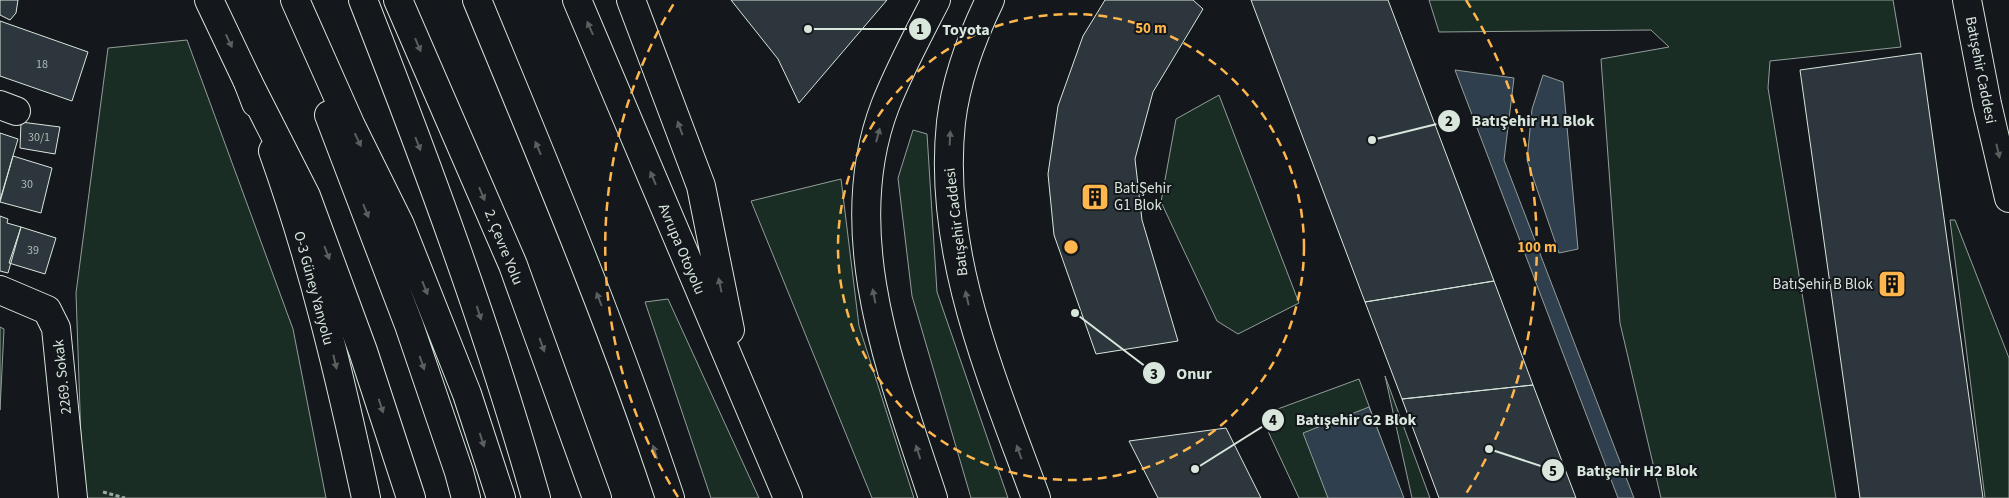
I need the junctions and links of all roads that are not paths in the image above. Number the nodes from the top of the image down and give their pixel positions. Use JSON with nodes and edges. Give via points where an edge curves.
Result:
{"nodes":[{"id":1,"x":209,"y":0,"type":"edge"},
{"id":2,"x":291,"y":0,"type":"edge"},
{"id":3,"x":295,"y":0,"type":"edge"},
{"id":4,"x":363,"y":0,"type":"edge"},
{"id":5,"x":398,"y":0,"type":"edge"},
{"id":6,"x":476,"y":0,"type":"edge"},
{"id":7,"x":577,"y":0,"type":"edge"},
{"id":8,"x":631,"y":0,"type":"edge"},
{"id":9,"x":936,"y":0,"type":"edge"},
{"id":10,"x":990,"y":0,"type":"edge"},
{"id":11,"x":1967,"y":0,"type":"edge"},
{"id":12,"x":248,"y":82,"type":"junction"},
{"id":13,"x":2009,"y":198,"type":"edge"},
{"id":14,"x":0,"y":290,"type":"edge"},
{"id":15,"x":746,"y":401,"type":"junction"},
{"id":16,"x":73,"y":498,"type":"edge"},
{"id":17,"x":366,"y":498,"type":"edge"},
{"id":18,"x":411,"y":498,"type":"edge"},
{"id":19,"x":466,"y":498,"type":"edge"},
{"id":20,"x":501,"y":498,"type":"edge"},
{"id":21,"x":536,"y":498,"type":"edge"},
{"id":22,"x":597,"y":498,"type":"edge"},
{"id":23,"x":670,"y":498,"type":"edge"},
{"id":24,"x":788,"y":498,"type":"edge"},
{"id":25,"x":804,"y":498,"type":"edge"},
{"id":26,"x":933,"y":498,"type":"edge"},
{"id":27,"x":1036,"y":498,"type":"edge"}],
"edges":[{"from":1,"to":12,"type":"main road","one_way":true},
{"from":2,"to":19,"type":"main road","one_way":true,"via":[[331,122],[409,325]]},
{"from":3,"to":20,"type":"main road","one_way":true,"via":[[351,126],[400,225],[467,394]]},
{"from":4,"to":21,"type":"main road","one_way":true,"via":[[457,246],[507,397]]},
{"from":5,"to":22,"type":"main road","name":"2. Çevre Yolu","one_way":true,"via":[[513,265]]},
{"from":23,"to":6,"type":"main road","one_way":true,"via":[[637,397],[582,254]]},
{"from":15,"to":7,"type":"main road","name":"Avrupa Otoyolu","one_way":true},
{"from":15,"to":8,"type":"main road","one_way":true,"via":[[701,186]]},
{"from":26,"to":9,"type":"main road","one_way":true,"via":[[884,344],[872,287],[865,208],[872,158],[885,107]]},
{"from":27,"to":10,"type":"main road","name":"Batışehir Caddesi","one_way":true,"via":[[971,317],[958,259],[951,196],[951,121],[961,76]]},
{"from":11,"to":13,"type":"main road","name":"Batışehir Caddesi","one_way":true},
{"from":12,"to":17,"type":"main road","name":"O-3 Güney Yanyolu","one_way":true,"via":[[288,194],[332,350]]},
{"from":12,"to":18,"type":"main road","one_way":true,"via":[[306,196],[363,351]]},
{"from":14,"to":16,"type":"main road","name":"2269. Sokak","via":[[47,310],[56,328]]},
{"from":15,"to":24,"type":"main road","name":"Avrupa Otoyolu"},
{"from":15,"to":25,"type":"main road"}]}
